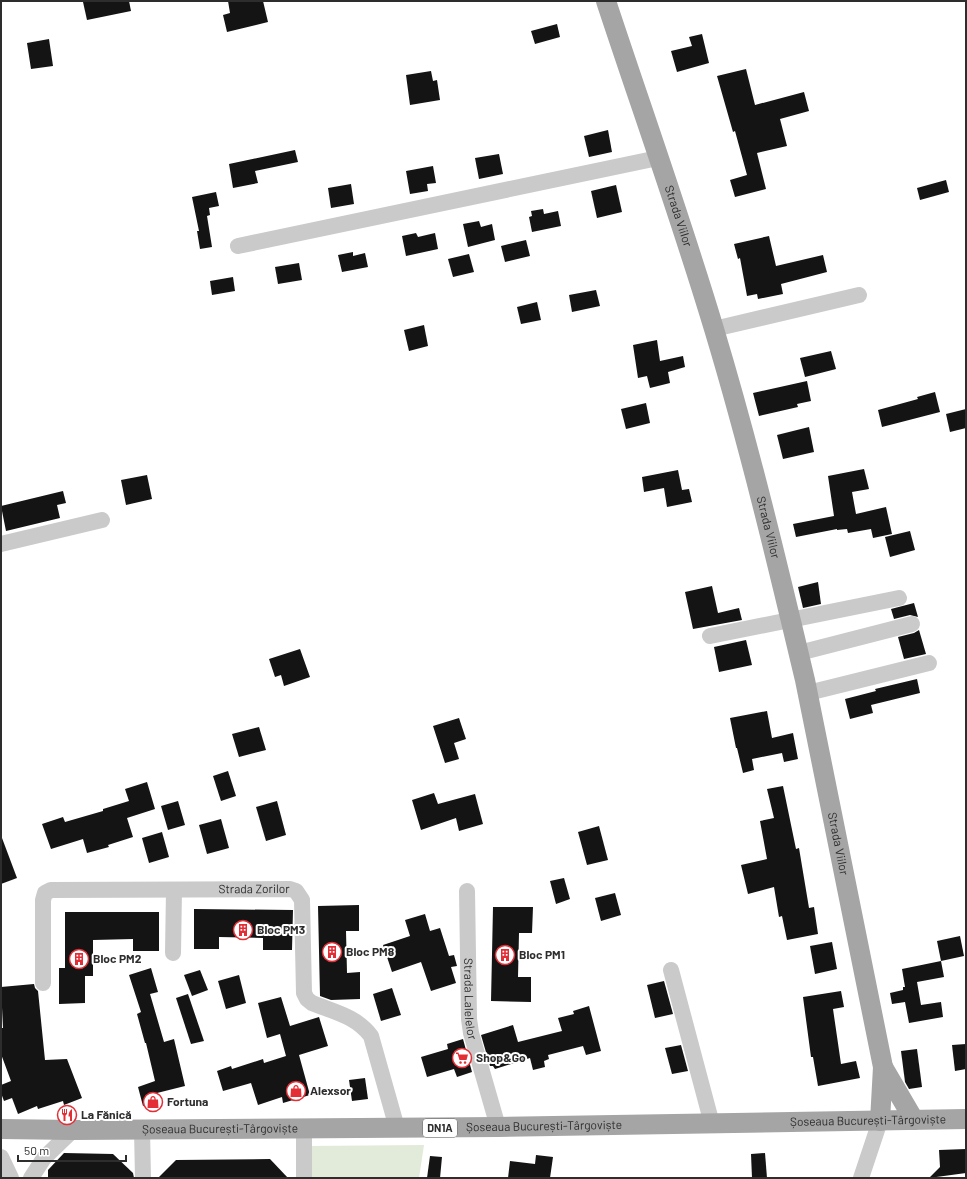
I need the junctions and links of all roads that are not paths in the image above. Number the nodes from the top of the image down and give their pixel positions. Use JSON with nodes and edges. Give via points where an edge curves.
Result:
{"nodes":[{"id":1,"x":606,"y":1,"type":"edge"},
{"id":2,"x":658,"y":158,"type":"junction"},
{"id":3,"x":238,"y":246,"type":"dead end"},
{"id":4,"x":859,"y":294,"type":"dead end"},
{"id":5,"x":714,"y":329,"type":"junction"},
{"id":6,"x":102,"y":520,"type":"dead end"},
{"id":7,"x":1,"y":544,"type":"edge"},
{"id":8,"x":899,"y":598,"type":"dead end"},
{"id":9,"x":791,"y":621,"type":"junction"},
{"id":10,"x":912,"y":624,"type":"dead end"},
{"id":11,"x":710,"y":636,"type":"dead end"},
{"id":12,"x":799,"y":653,"type":"junction"},
{"id":13,"x":929,"y":663,"type":"dead end"},
{"id":14,"x":808,"y":693,"type":"junction"},
{"id":15,"x":174,"y":890,"type":"junction"},
{"id":16,"x":467,"y":891,"type":"dead end"},
{"id":17,"x":173,"y":953,"type":"dead end"},
{"id":18,"x":671,"y":970,"type":"dead end"},
{"id":19,"x":43,"y":983,"type":"dead end"},
{"id":20,"x":883,"y":1066,"type":"junction"},
{"id":21,"x":966,"y":1119,"type":"edge"},
{"id":22,"x":914,"y":1120,"type":"junction"},
{"id":23,"x":880,"y":1121,"type":"junction"},
{"id":24,"x":712,"y":1124,"type":"junction"},
{"id":25,"x":498,"y":1127,"type":"junction"},
{"id":26,"x":304,"y":1128,"type":"junction"},
{"id":27,"x":397,"y":1128,"type":"junction"},
{"id":28,"x":1,"y":1129,"type":"edge"},
{"id":29,"x":73,"y":1130,"type":"junction"},
{"id":30,"x":142,"y":1130,"type":"junction"},
{"id":31,"x":1,"y":1157,"type":"edge"},
{"id":32,"x":11,"y":1178,"type":"edge"},
{"id":33,"x":31,"y":1178,"type":"edge"},
{"id":34,"x":143,"y":1178,"type":"edge"},
{"id":35,"x":304,"y":1178,"type":"edge"},
{"id":36,"x":861,"y":1178,"type":"edge"}],
"edges":[{"from":1,"to":2,"type":"main road","name":"Strada Viilor"},
{"from":2,"to":3,"type":"street"},
{"from":2,"to":5,"type":"main road","name":"Strada Viilor"},
{"from":4,"to":5,"type":"street"},
{"from":5,"to":9,"type":"main road","name":"Strada Viilor"},
{"from":6,"to":7,"type":"street"},
{"from":8,"to":9,"type":"street"},
{"from":9,"to":11,"type":"street"},
{"from":9,"to":12,"type":"main road","name":"Strada Viilor"},
{"from":10,"to":12,"type":"street"},
{"from":12,"to":14,"type":"main road","name":"Strada Viilor"},
{"from":13,"to":14,"type":"street"},
{"from":14,"to":20,"type":"main road","name":"Strada Viilor"},
{"from":15,"to":17,"type":"street"},
{"from":15,"to":19,"type":"street","name":"Strada Zorilor","via":[[51,890],[45,893]]},
{"from":15,"to":27,"type":"street","name":"Strada Zorilor","via":[[296,891],[302,900],[306,999],[355,1020],[371,1036]]},
{"from":16,"to":25,"type":"street","name":"Strada Lalelelor","via":[[469,1019]]},
{"from":18,"to":24,"type":"street"},
{"from":20,"to":22,"type":"main road","name":"Strada Viilor"},
{"from":20,"to":23,"type":"main road","name":"Strada Viilor"},
{"from":21,"to":22,"type":"main road","name":"Șoseaua București-Târgoviște","number":"DN1A"},
{"from":22,"to":23,"type":"main road","name":"Șoseaua București-Târgoviște","number":"DN1A"},
{"from":23,"to":24,"type":"main road","name":"Șoseaua București-Târgoviște","number":"DN1A"},
{"from":23,"to":36,"type":"street","name":"Strada Viilor"},
{"from":24,"to":25,"type":"main road","name":"Șoseaua București-Târgoviște","number":"DN1A"},
{"from":25,"to":27,"type":"main road","name":"Șoseaua București-Târgoviște","number":"DN1A"},
{"from":26,"to":27,"type":"main road","name":"Șoseaua București-Târgoviște","number":"DN1A"},
{"from":26,"to":30,"type":"main road","name":"Șoseaua București-Târgoviște","number":"DN1A"},
{"from":26,"to":35,"type":"street"},
{"from":28,"to":29,"type":"main road","name":"Șoseaua București-Târgoviște","number":"DN1A"},
{"from":29,"to":30,"type":"main road","name":"Șoseaua București-Târgoviște","number":"DN1A"},
{"from":29,"to":33,"type":"street","via":[[44,1158]]},
{"from":30,"to":34,"type":"street"},
{"from":31,"to":32,"type":"street"}]}
